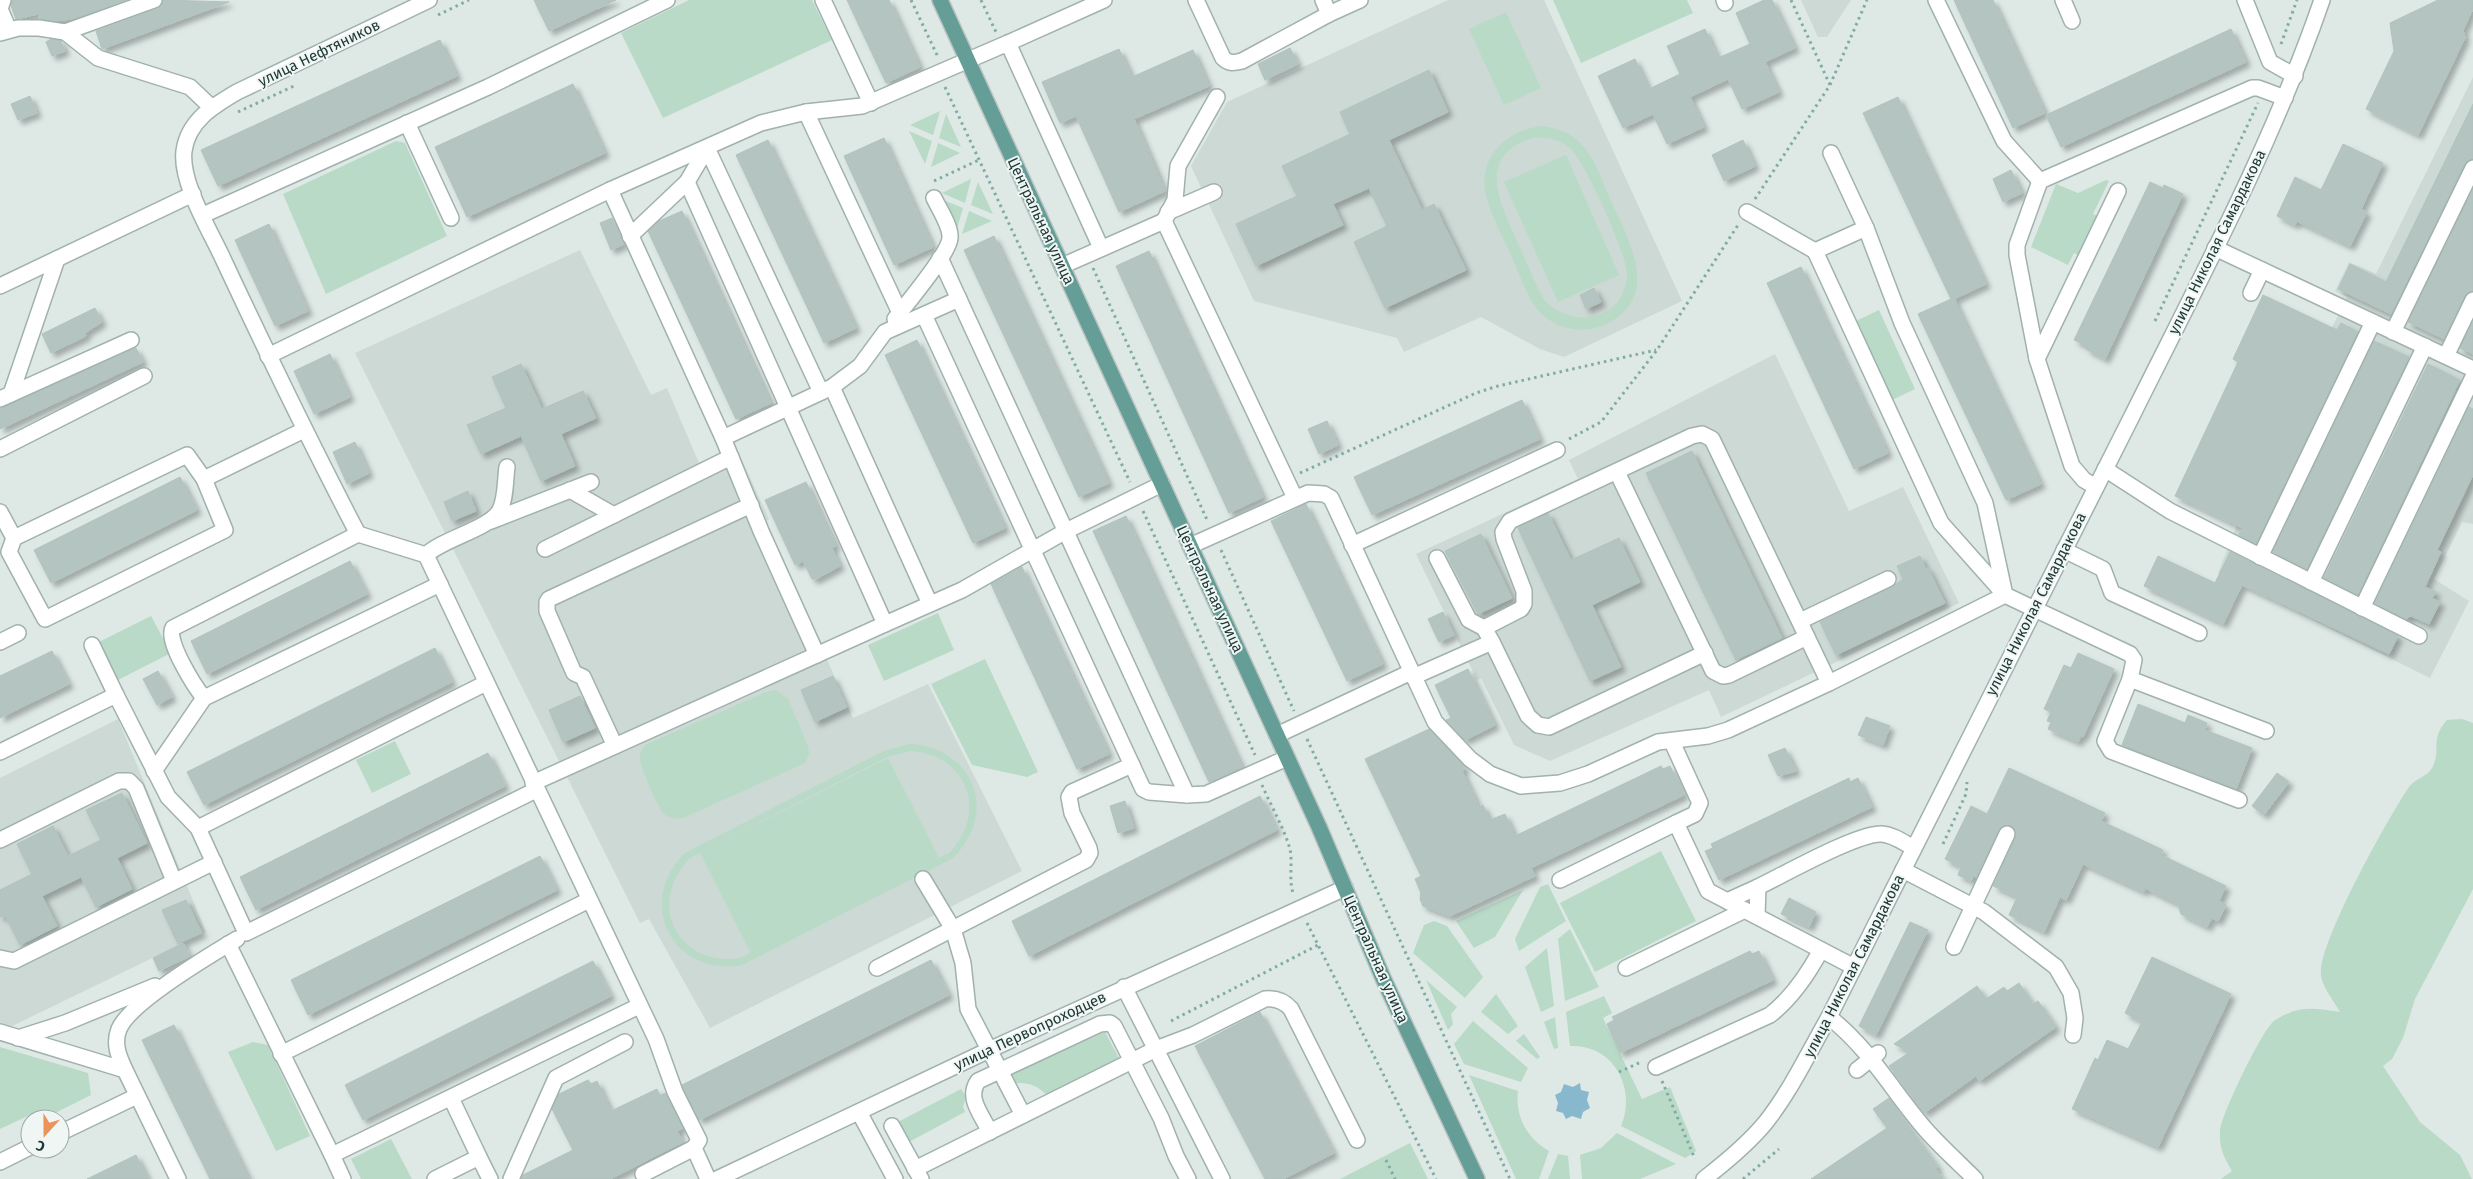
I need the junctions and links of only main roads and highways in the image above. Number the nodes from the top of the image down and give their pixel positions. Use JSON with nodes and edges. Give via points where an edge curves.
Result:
{"nodes":[{"id":1,"x":940,"y":0,"type":"edge"},
{"id":2,"x":1478,"y":1179,"type":"edge"}],
"edges":[{"from":1,"to":2,"type":"main road","name":"Центральная улица","via":[[1277,735],[1383,978]]}]}
